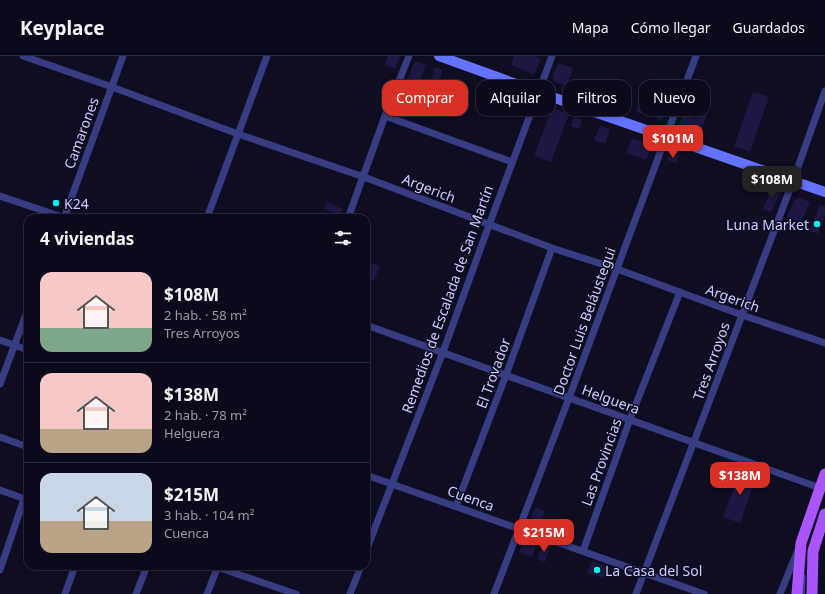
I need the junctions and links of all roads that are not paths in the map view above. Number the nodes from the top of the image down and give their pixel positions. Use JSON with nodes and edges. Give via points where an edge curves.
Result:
{"nodes":[{"id":1,"x":24,"y":56,"type":"edge"},
{"id":2,"x":123,"y":56,"type":"edge"},
{"id":3,"x":266,"y":56,"type":"edge"},
{"id":4,"x":409,"y":56,"type":"edge"},
{"id":5,"x":439,"y":56,"type":"edge"},
{"id":6,"x":552,"y":56,"type":"edge"},
{"id":7,"x":696,"y":56,"type":"edge"},
{"id":8,"x":399,"y":80,"type":"edge"},
{"id":9,"x":505,"y":80,"type":"edge"},
{"id":10,"x":543,"y":80,"type":"edge"},
{"id":11,"x":112,"y":87,"type":"junction"},
{"id":12,"x":825,"y":91,"type":"edge"},
{"id":13,"x":555,"y":98,"type":"edge"},
{"id":14,"x":385,"y":116,"type":"joint"},
{"id":15,"x":529,"y":116,"type":"edge"},
{"id":16,"x":238,"y":134,"type":"junction"},
{"id":17,"x":665,"y":136,"type":"junction"},
{"id":18,"x":512,"y":162,"type":"junction"},
{"id":19,"x":364,"y":177,"type":"junction"},
{"id":20,"x":793,"y":181,"type":"junction"},
{"id":21,"x":825,"y":192,"type":"edge"},
{"id":22,"x":0,"y":196,"type":"edge"},
{"id":23,"x":52,"y":214,"type":"edge"},
{"id":24,"x":65,"y":214,"type":"edge"},
{"id":25,"x":208,"y":214,"type":"edge"},
{"id":26,"x":350,"y":214,"type":"edge"},
{"id":27,"x":489,"y":224,"type":"junction"},
{"id":28,"x":552,"y":248,"type":"junction"},
{"id":29,"x":617,"y":269,"type":"junction"},
{"id":30,"x":680,"y":292,"type":"junction"},
{"id":31,"x":742,"y":315,"type":"junction"},
{"id":32,"x":24,"y":319,"type":"edge"},
{"id":33,"x":370,"y":325,"type":"edge"},
{"id":34,"x":0,"y":340,"type":"edge"},
{"id":35,"x":825,"y":343,"type":"edge"},
{"id":36,"x":14,"y":345,"type":"junction"},
{"id":37,"x":24,"y":349,"type":"edge"},
{"id":38,"x":443,"y":352,"type":"junction"},
{"id":39,"x":506,"y":375,"type":"junction"},
{"id":40,"x":0,"y":384,"type":"edge"},
{"id":41,"x":569,"y":398,"type":"junction"},
{"id":42,"x":630,"y":419,"type":"junction"},
{"id":43,"x":0,"y":437,"type":"edge"},
{"id":44,"x":695,"y":442,"type":"junction"},
{"id":45,"x":24,"y":446,"type":"edge"},
{"id":46,"x":825,"y":474,"type":"edge"},
{"id":47,"x":370,"y":476,"type":"edge"},
{"id":48,"x":391,"y":484,"type":"junction"},
{"id":49,"x":0,"y":490,"type":"edge"},
{"id":50,"x":823,"y":491,"type":"edge"},
{"id":51,"x":24,"y":499,"type":"edge"},
{"id":52,"x":24,"y":505,"type":"edge"},
{"id":53,"x":456,"y":506,"type":"junction"},
{"id":54,"x":825,"y":514,"type":"edge"},
{"id":55,"x":518,"y":529,"type":"junction"},
{"id":56,"x":370,"y":540,"type":"edge"},
{"id":57,"x":803,"y":547,"type":"junction"},
{"id":58,"x":583,"y":551,"type":"junction"},
{"id":59,"x":804,"y":563,"type":"dead end"},
{"id":60,"x":0,"y":570,"type":"edge"},
{"id":61,"x":74,"y":570,"type":"edge"},
{"id":62,"x":145,"y":570,"type":"edge"},
{"id":63,"x":216,"y":570,"type":"edge"},
{"id":64,"x":227,"y":570,"type":"edge"},
{"id":65,"x":359,"y":570,"type":"edge"},
{"id":66,"x":804,"y":571,"type":"dead end"},
{"id":67,"x":644,"y":574,"type":"junction"},
{"id":68,"x":284,"y":592,"type":"edge"},
{"id":69,"x":65,"y":594,"type":"edge"},
{"id":70,"x":136,"y":594,"type":"edge"},
{"id":71,"x":207,"y":594,"type":"edge"},
{"id":72,"x":296,"y":594,"type":"edge"},
{"id":73,"x":350,"y":594,"type":"edge"},
{"id":74,"x":494,"y":594,"type":"edge"},
{"id":75,"x":636,"y":594,"type":"edge"},
{"id":76,"x":704,"y":594,"type":"edge"},
{"id":77,"x":780,"y":594,"type":"edge"},
{"id":78,"x":797,"y":594,"type":"edge"},
{"id":79,"x":803,"y":594,"type":"edge"},
{"id":80,"x":812,"y":594,"type":"edge"}],
"edges":[{"from":1,"to":11,"type":"street","name":"Argerich"},
{"from":2,"to":11,"type":"street","name":"Camarones"},
{"from":3,"to":16,"type":"street"},
{"from":4,"to":8,"type":"street"},
{"from":5,"to":9,"type":"main road"},
{"from":6,"to":10,"type":"street","name":"Remedios de Escalada de San Martín"},
{"from":7,"to":17,"type":"street","name":"Doctor Luis Beláustegui"},
{"from":11,"to":16,"type":"street","name":"Argerich"},
{"from":11,"to":24,"type":"street","name":"Camarones"},
{"from":12,"to":20,"type":"street","name":"Tres Arroyos"},
{"from":13,"to":17,"type":"main road"},
{"from":14,"to":18,"type":"street"},
{"from":14,"to":19,"type":"street"},
{"from":15,"to":18,"type":"street","name":"Remedios de Escalada de San Martín"},
{"from":16,"to":19,"type":"street","name":"Argerich"},
{"from":16,"to":25,"type":"street"},
{"from":17,"to":20,"type":"main road"},
{"from":17,"to":29,"type":"street","name":"Doctor Luis Beláustegui"},
{"from":18,"to":27,"type":"street","name":"Remedios de Escalada de San Martín"},
{"from":19,"to":26,"type":"street"},
{"from":19,"to":27,"type":"street","name":"Argerich"},
{"from":20,"to":21,"type":"main road"},
{"from":20,"to":31,"type":"street","name":"Tres Arroyos"},
{"from":22,"to":23,"type":"street"},
{"from":27,"to":28,"type":"street","name":"Argerich"},
{"from":27,"to":38,"type":"street","name":"Remedios de Escalada de San Martín"},
{"from":28,"to":29,"type":"street","name":"Argerich"},
{"from":28,"to":39,"type":"street","name":"El Trovador"},
{"from":29,"to":30,"type":"street","name":"Argerich"},
{"from":29,"to":41,"type":"street","name":"Doctor Luis Beláustegui"},
{"from":30,"to":31,"type":"street","name":"Argerich"},
{"from":30,"to":42,"type":"street","name":"Las Provincias"},
{"from":31,"to":35,"type":"street","name":"Argerich"},
{"from":31,"to":44,"type":"street","name":"Tres Arroyos"},
{"from":32,"to":36,"type":"street"},
{"from":33,"to":38,"type":"street","name":"Helguera"},
{"from":34,"to":36,"type":"street"},
{"from":36,"to":37,"type":"street"},
{"from":36,"to":40,"type":"street"},
{"from":38,"to":39,"type":"street","name":"Helguera"},
{"from":38,"to":48,"type":"street","name":"Remedios de Escalada de San Martín"},
{"from":39,"to":41,"type":"street","name":"Helguera"},
{"from":39,"to":53,"type":"street","name":"El Trovador"},
{"from":41,"to":42,"type":"street","name":"Helguera"},
{"from":41,"to":55,"type":"street","name":"Doctor Luis Beláustegui"},
{"from":42,"to":44,"type":"street","name":"Helguera"},
{"from":42,"to":58,"type":"street","name":"Las Provincias"},
{"from":43,"to":45,"type":"street"},
{"from":44,"to":50,"type":"street","name":"Helguera"},
{"from":44,"to":67,"type":"street","name":"Tres Arroyos"},
{"from":46,"to":50,"type":"main road"},
{"from":47,"to":48,"type":"street","name":"Cuenca"},
{"from":48,"to":53,"type":"street","name":"Cuenca"},
{"from":48,"to":56,"type":"street","name":"Remedios de Escalada de San Martín"},
{"from":49,"to":51,"type":"street"},
{"from":50,"to":57,"type":"main road"},
{"from":52,"to":60,"type":"street"},
{"from":53,"to":55,"type":"street","name":"Cuenca"},
{"from":54,"to":80,"type":"main road","via":[[813,551]]},
{"from":55,"to":58,"type":"street","name":"Cuenca"},
{"from":55,"to":74,"type":"street","name":"Doctor Luis Beláustegui"},
{"from":57,"to":59,"type":"lane"},
{"from":57,"to":77,"type":"street"},
{"from":57,"to":78,"type":"main road","via":[[798,564]]},
{"from":58,"to":67,"type":"street","name":"Cuenca"},
{"from":61,"to":69,"type":"street"},
{"from":62,"to":70,"type":"street"},
{"from":63,"to":71,"type":"street"},
{"from":64,"to":68,"type":"street"},
{"from":65,"to":73,"type":"street"},
{"from":66,"to":79,"type":"lane"},
{"from":67,"to":75,"type":"street","name":"Tres Arroyos"},
{"from":67,"to":76,"type":"street","name":"Cuenca"},
{"from":68,"to":72,"type":"street"}]}
